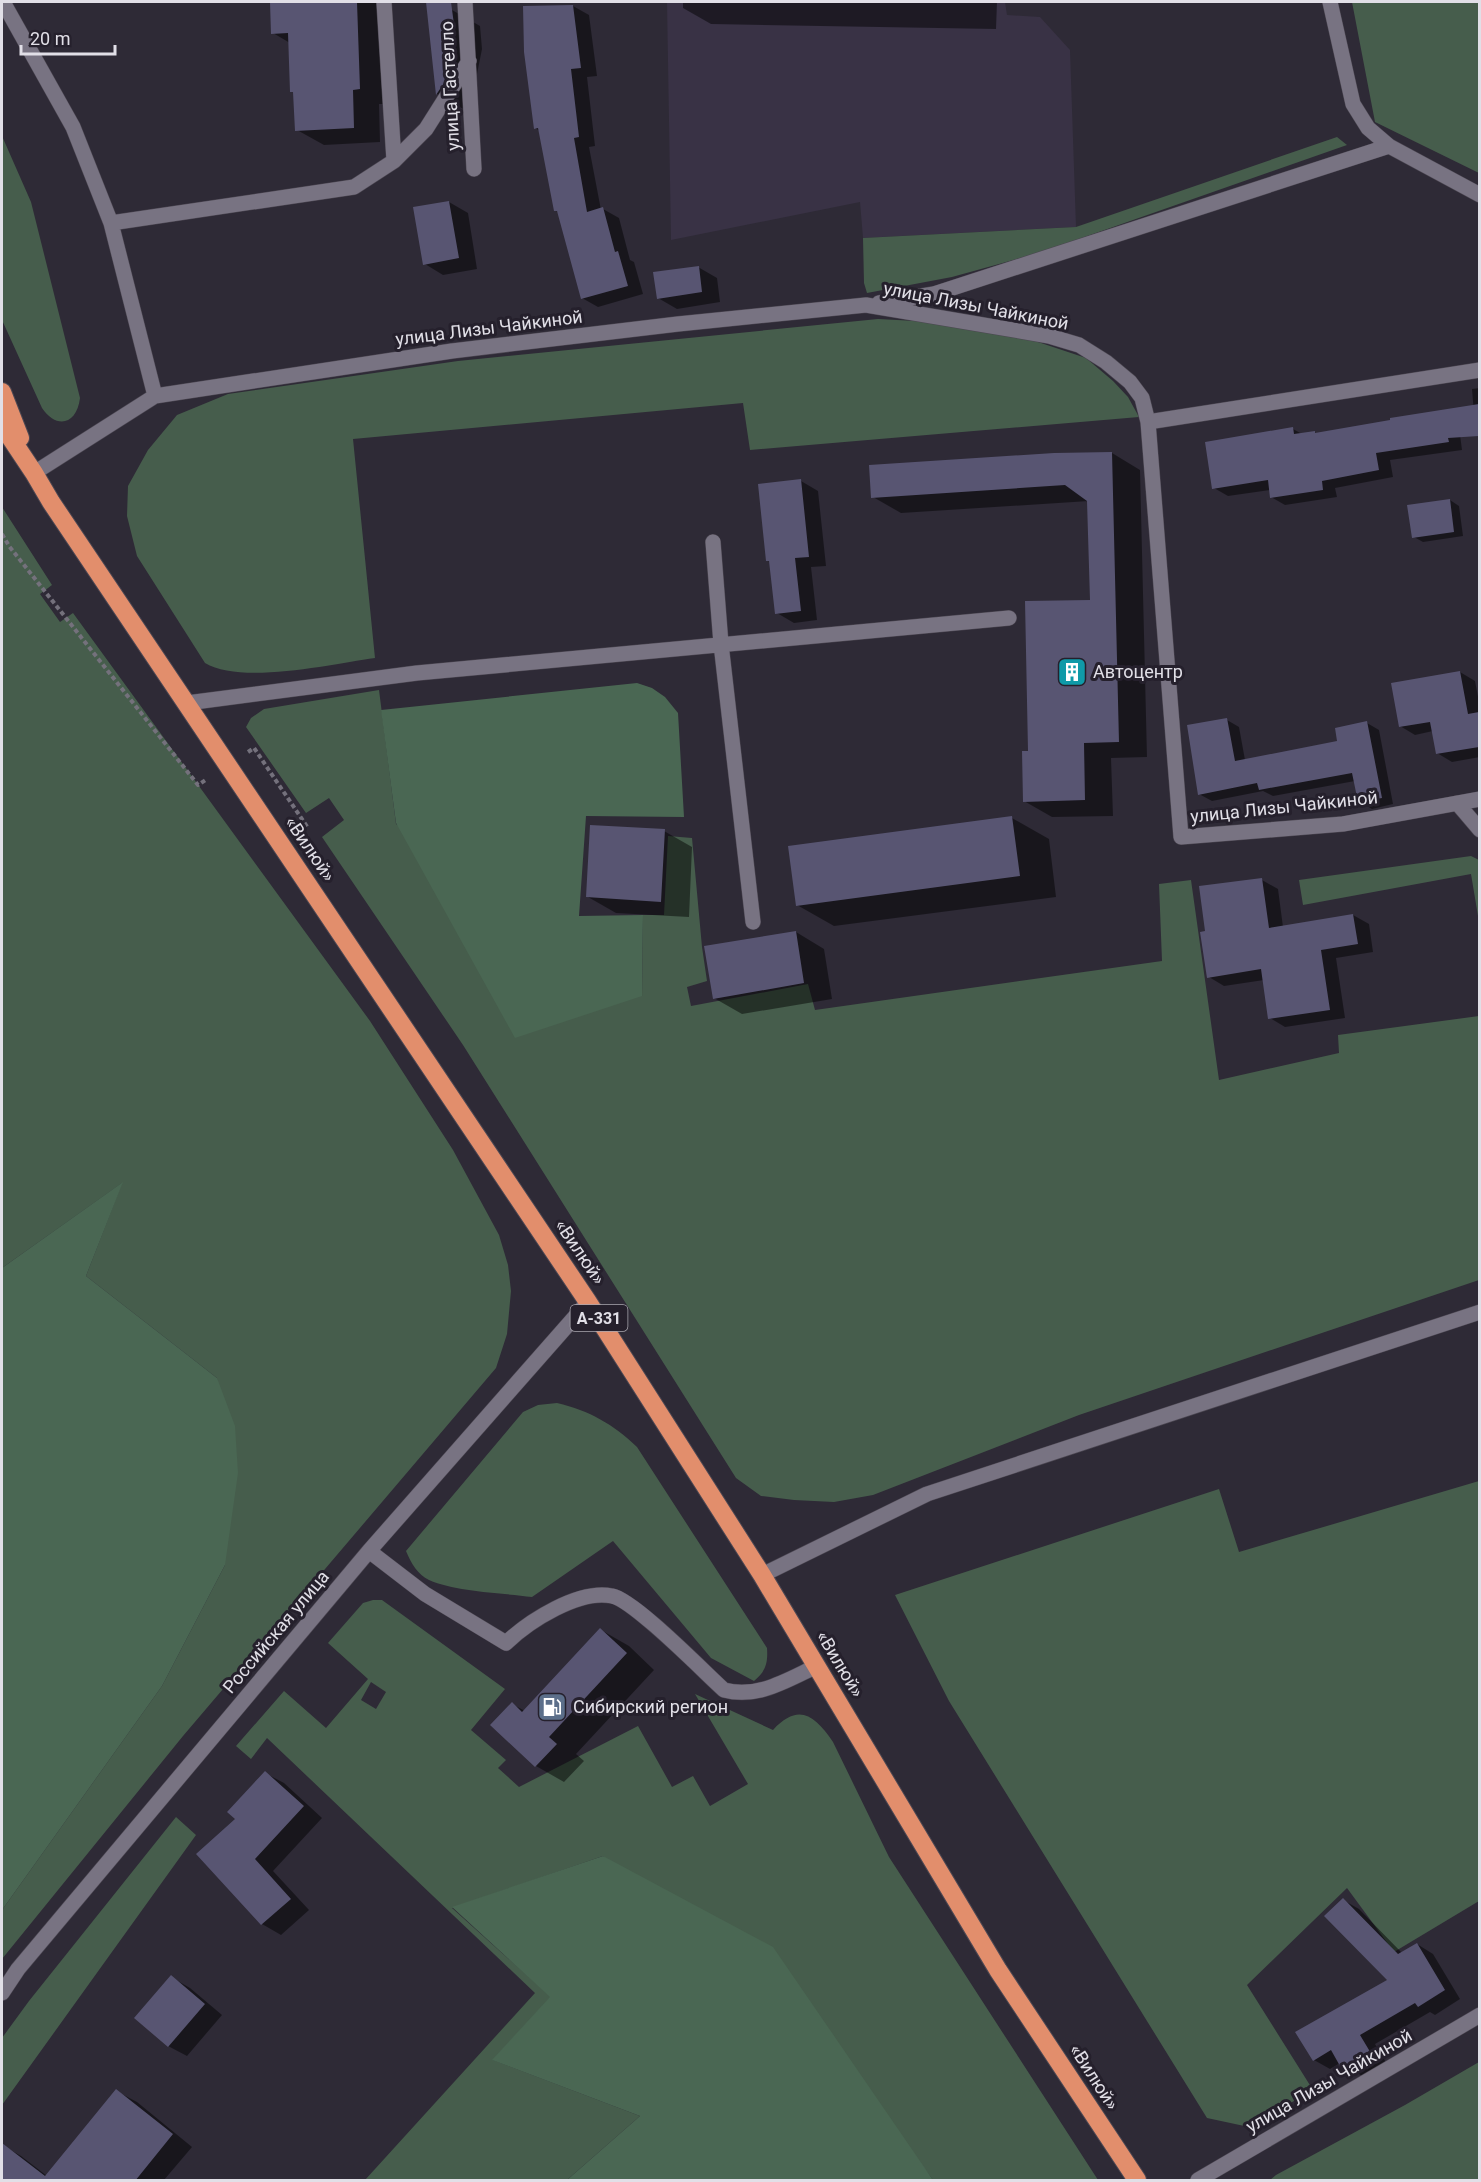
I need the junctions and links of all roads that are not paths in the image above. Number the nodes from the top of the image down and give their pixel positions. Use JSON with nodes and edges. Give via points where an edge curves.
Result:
{"nodes":[{"id":1,"x":3,"y":2,"type":"edge"},
{"id":2,"x":384,"y":2,"type":"edge"},
{"id":3,"x":465,"y":2,"type":"edge"},
{"id":4,"x":1330,"y":2,"type":"edge"},
{"id":5,"x":469,"y":61,"type":"junction"},
{"id":6,"x":1389,"y":146,"type":"junction"},
{"id":7,"x":394,"y":161,"type":"junction"},
{"id":8,"x":474,"y":169,"type":"dead end"},
{"id":9,"x":1479,"y":195,"type":"edge"},
{"id":10,"x":111,"y":223,"type":"junction"},
{"id":11,"x":866,"y":305,"type":"junction"},
{"id":12,"x":1479,"y":370,"type":"edge"},
{"id":13,"x":2,"y":392,"type":"edge"},
{"id":14,"x":155,"y":396,"type":"junction"},
{"id":15,"x":1148,"y":422,"type":"junction"},
{"id":16,"x":2,"y":425,"type":"edge"},
{"id":17,"x":34,"y":473,"type":"junction"},
{"id":18,"x":713,"y":542,"type":"dead end"},
{"id":19,"x":1009,"y":618,"type":"dead end"},
{"id":20,"x":721,"y":644,"type":"junction"},
{"id":21,"x":187,"y":703,"type":"junction"},
{"id":22,"x":1479,"y":799,"type":"edge"},
{"id":23,"x":1457,"y":803,"type":"junction"},
{"id":24,"x":1479,"y":830,"type":"edge"},
{"id":25,"x":753,"y":922,"type":"dead end"},
{"id":26,"x":588,"y":1302,"type":"junction"},
{"id":27,"x":1479,"y":1312,"type":"edge"},
{"id":28,"x":369,"y":1551,"type":"junction"},
{"id":29,"x":762,"y":1575,"type":"junction"},
{"id":30,"x":817,"y":1666,"type":"junction"},
{"id":31,"x":2,"y":1993,"type":"edge"},
{"id":32,"x":1479,"y":2016,"type":"edge"},
{"id":33,"x":1137,"y":2181,"type":"edge"},
{"id":34,"x":1198,"y":2181,"type":"edge"}],
"edges":[{"from":1,"to":10,"type":"street","via":[[73,127]]},
{"from":2,"to":7,"type":"street"},
{"from":3,"to":5,"type":"street","name":"улица Гастелло"},
{"from":4,"to":6,"type":"street","via":[[1353,104],[1368,128]]},
{"from":5,"to":7,"type":"street","via":[[426,129]]},
{"from":5,"to":8,"type":"street","name":"улица Гастелло"},
{"from":6,"to":9,"type":"street"},
{"from":6,"to":11,"type":"street","via":[[934,294]]},
{"from":7,"to":10,"type":"street","via":[[354,187]]},
{"from":10,"to":14,"type":"street"},
{"from":11,"to":14,"type":"street","name":"улица Лизы Чайкиной","via":[[452,351]]},
{"from":11,"to":15,"type":"street","name":"улица Лизы Чайкиной","via":[[1049,336],[1079,345],[1130,382],[1142,398]]},
{"from":12,"to":15,"type":"street"},
{"from":13,"to":17,"type":"highway"},
{"from":14,"to":17,"type":"street"},
{"from":15,"to":23,"type":"street","name":"улица Лизы Чайкиной","via":[[1181,837],[1343,824]]},
{"from":16,"to":17,"type":"highway","name":"«Вилюй»","number":"А-331"},
{"from":17,"to":21,"type":"highway","name":"«Вилюй»","number":"А-331"},
{"from":18,"to":20,"type":"street"},
{"from":19,"to":20,"type":"street"},
{"from":20,"to":21,"type":"street","via":[[417,673]]},
{"from":20,"to":25,"type":"street"},
{"from":21,"to":26,"type":"highway","name":"«Вилюй»","number":"А-331"},
{"from":22,"to":23,"type":"street","name":"улица Лизы Чайкиной"},
{"from":23,"to":24,"type":"street"},
{"from":26,"to":28,"type":"street","name":"Российская улица"},
{"from":26,"to":29,"type":"highway","name":"«Вилюй»","number":"А-331"},
{"from":27,"to":29,"type":"street","via":[[927,1494]]},
{"from":28,"to":30,"type":"street","via":[[425,1594],[506,1643],[566,1604],[596,1594],[614,1596],[636,1609],[724,1690],[737,1694],[763,1691]]},
{"from":28,"to":31,"type":"street","name":"Российская улица","via":[[18,1969]]},
{"from":29,"to":30,"type":"highway","name":"«Вилюй»","number":"А-331"},
{"from":30,"to":33,"type":"highway","name":"«Вилюй»","number":"А-331","via":[[998,1970]]},
{"from":32,"to":34,"type":"street","name":"улица Лизы Чайкиной"}]}
